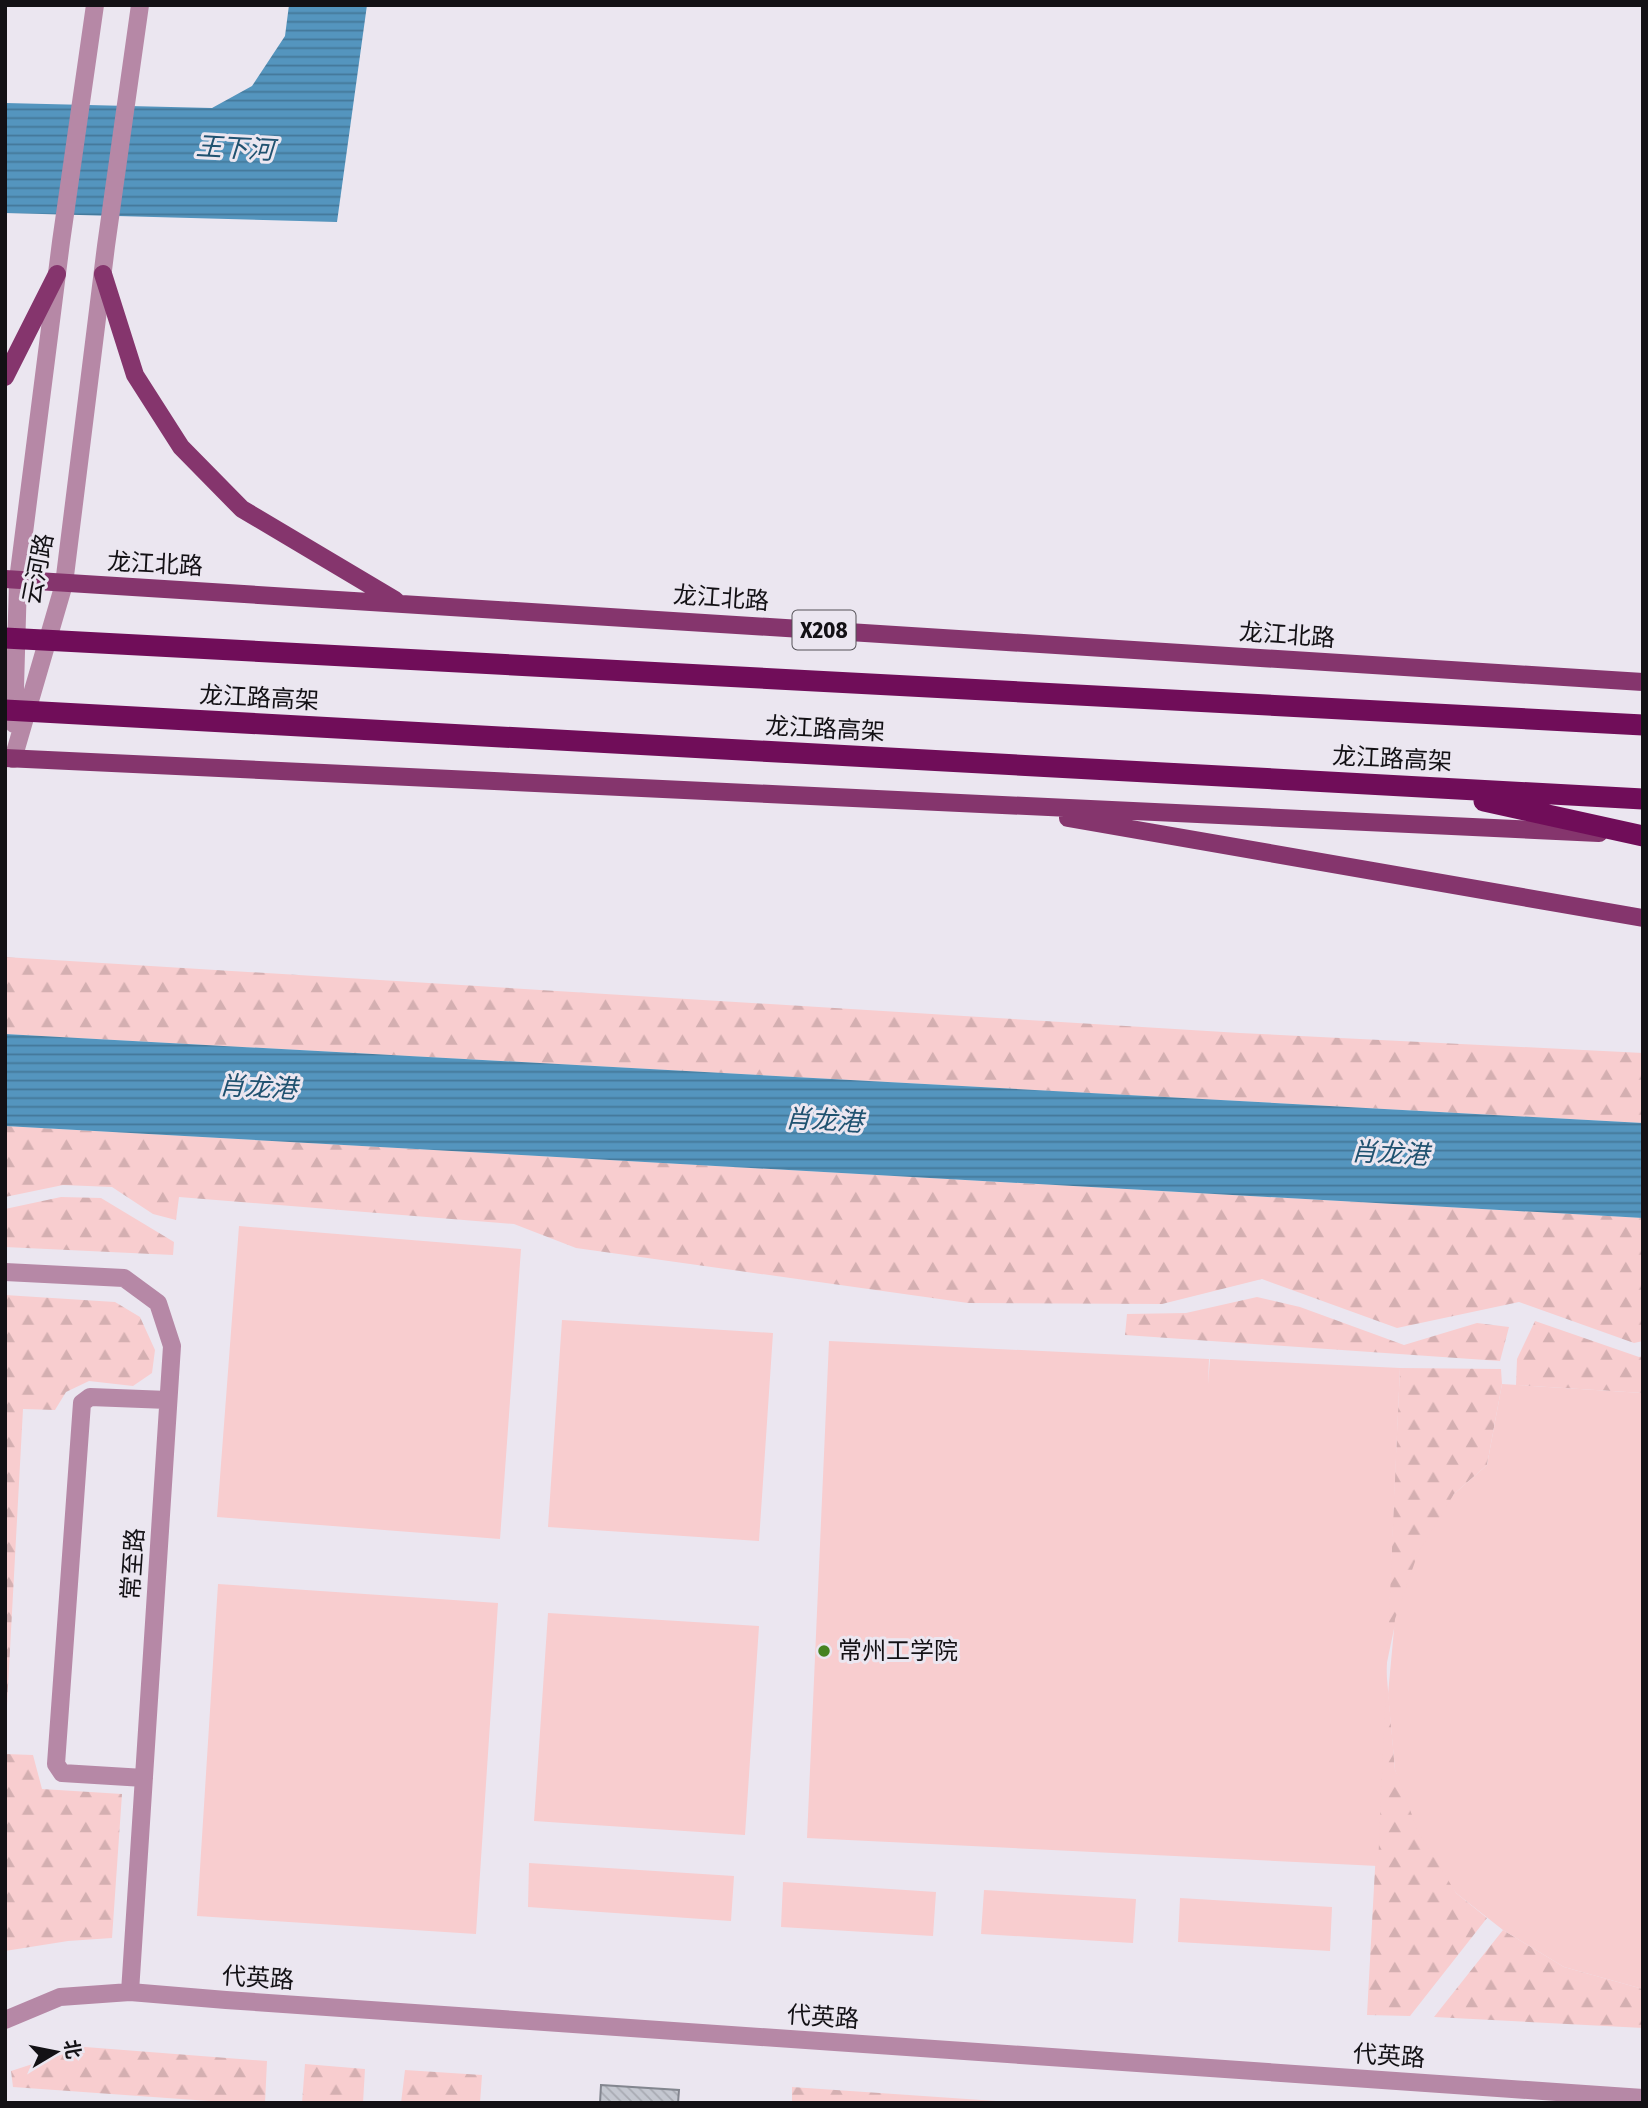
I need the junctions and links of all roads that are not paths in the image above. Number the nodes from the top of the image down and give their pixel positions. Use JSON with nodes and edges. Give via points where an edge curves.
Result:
{"nodes":[{"id":1,"x":94,"y":5,"type":"edge"},
{"id":2,"x":140,"y":5,"type":"edge"},
{"id":3,"x":57,"y":274,"type":"junction"},
{"id":4,"x":103,"y":274,"type":"junction"},
{"id":5,"x":5,"y":377,"type":"edge"},
{"id":6,"x":11,"y":579,"type":"edge"},
{"id":7,"x":64,"y":584,"type":"junction"},
{"id":8,"x":398,"y":602,"type":"junction"},
{"id":9,"x":5,"y":638,"type":"edge"},
{"id":10,"x":1643,"y":682,"type":"edge"},
{"id":11,"x":5,"y":710,"type":"edge"},
{"id":12,"x":1643,"y":725,"type":"edge"},
{"id":13,"x":9,"y":759,"type":"edge"},
{"id":14,"x":1420,"y":787,"type":"junction"},
{"id":15,"x":1643,"y":799,"type":"edge"},
{"id":16,"x":992,"y":805,"type":"junction"},
{"id":17,"x":1643,"y":836,"type":"edge"},
{"id":18,"x":1643,"y":918,"type":"edge"},
{"id":19,"x":5,"y":1272,"type":"edge"},
{"id":20,"x":168,"y":1400,"type":"junction"},
{"id":21,"x":144,"y":1779,"type":"junction"},
{"id":22,"x":130,"y":1992,"type":"junction"},
{"id":23,"x":5,"y":2020,"type":"edge"},
{"id":24,"x":1457,"y":2094,"type":"edge"},
{"id":25,"x":1643,"y":2098,"type":"edge"}],
"edges":[{"from":1,"to":3,"type":"street","name":"云河路"},
{"from":2,"to":4,"type":"street","name":"云河路"},
{"from":3,"to":5,"type":"main road"},
{"from":3,"to":6,"type":"street","name":"云河路"},
{"from":4,"to":7,"type":"street","name":"云河路"},
{"from":4,"to":8,"type":"main road","via":[[135,374],[181,447],[243,509]]},
{"from":6,"to":7,"type":"main road","name":"龙江北路","number":"X208"},
{"from":6,"to":13,"type":"street","name":"云河路"},
{"from":7,"to":8,"type":"main road","name":"龙江北路","number":"X208"},
{"from":7,"to":13,"type":"street","name":"云河路"},
{"from":8,"to":10,"type":"main road","name":"龙江北路","number":"X208"},
{"from":9,"to":12,"type":"highway","name":"龙江路高架","bridge":true},
{"from":11,"to":14,"type":"highway","name":"龙江路高架","bridge":true},
{"from":13,"to":16,"type":"main road"},
{"from":14,"to":15,"type":"highway","name":"龙江路高架","bridge":true},
{"from":14,"to":17,"type":"highway","bridge":true},
{"from":16,"to":17,"type":"main road"},
{"from":16,"to":18,"type":"main road"},
{"from":19,"to":20,"type":"street","name":"常至路","via":[[124,1278],[158,1303],[172,1346]]},
{"from":20,"to":21,"type":"street","name":"常至路"},
{"from":20,"to":21,"type":"street","via":[[90,1397],[82,1402],[56,1764],[62,1773]]},
{"from":21,"to":22,"type":"street","name":"常至路"},
{"from":22,"to":23,"type":"street","name":"代英路","via":[[60,1997]]},
{"from":22,"to":24,"type":"street","name":"代英路"},
{"from":24,"to":25,"type":"street","name":"代英路"}]}
